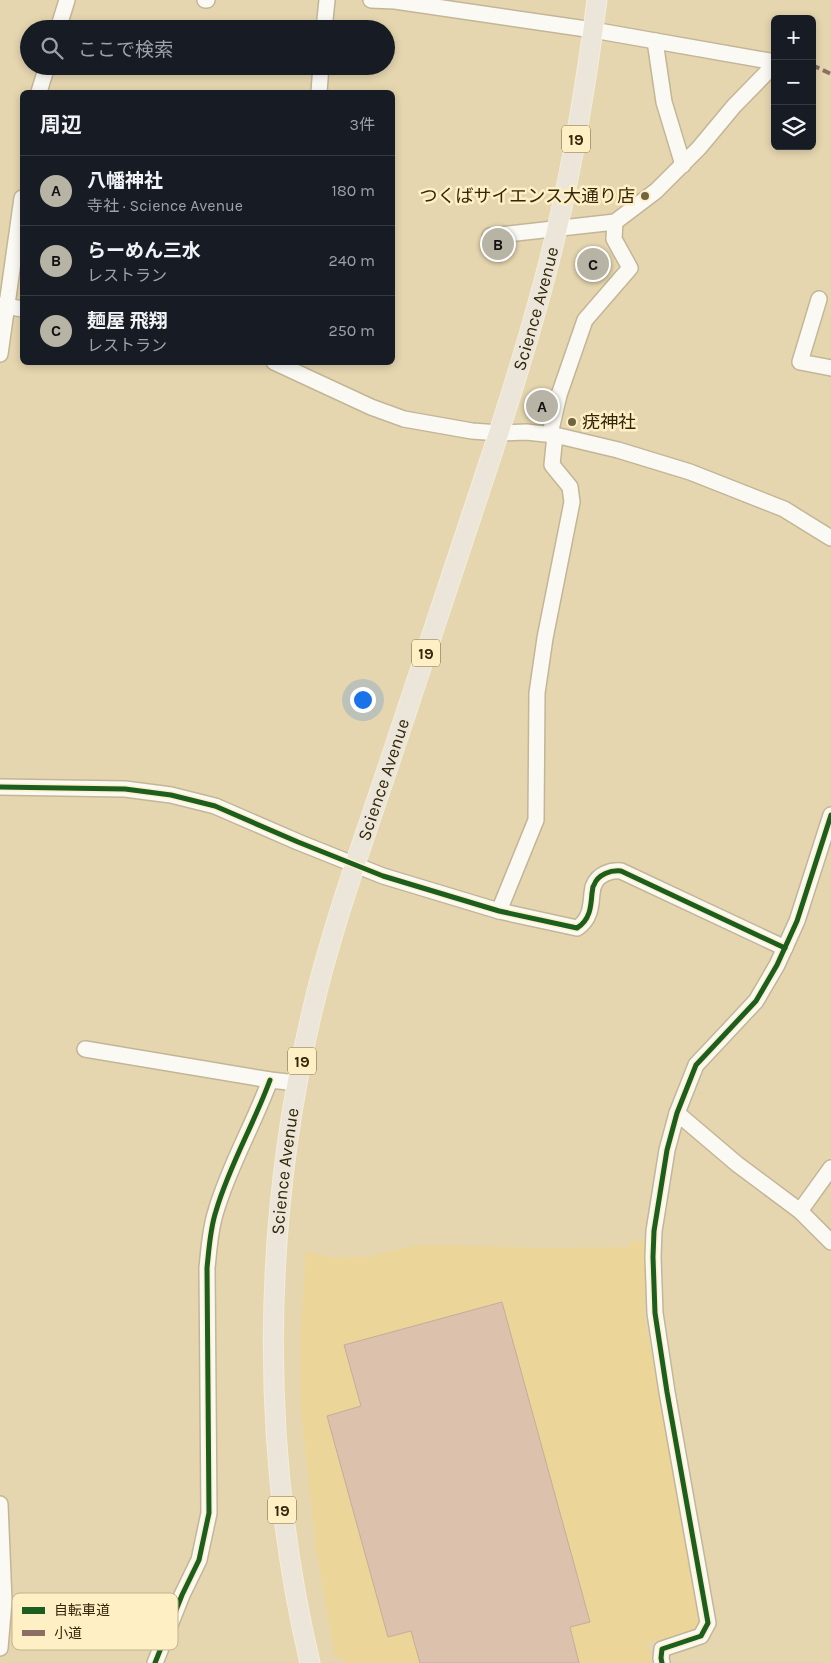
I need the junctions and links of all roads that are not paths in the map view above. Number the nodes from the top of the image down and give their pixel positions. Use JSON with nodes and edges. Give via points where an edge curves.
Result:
{"nodes":[{"id":1,"x":67,"y":0,"type":"edge"},
{"id":2,"x":327,"y":0,"type":"edge"},
{"id":3,"x":371,"y":0,"type":"edge"},
{"id":4,"x":596,"y":0,"type":"edge"},
{"id":5,"x":395,"y":1,"type":"edge"},
{"id":6,"x":61,"y":20,"type":"edge"},
{"id":7,"x":325,"y":20,"type":"edge"},
{"id":8,"x":593,"y":30,"type":"junction"},
{"id":9,"x":655,"y":41,"type":"junction"},
{"id":10,"x":771,"y":62,"type":"edge"},
{"id":11,"x":771,"y":67,"type":"edge"},
{"id":12,"x":44,"y":75,"type":"edge"},
{"id":13,"x":320,"y":75,"type":"edge"},
{"id":14,"x":40,"y":90,"type":"edge"},
{"id":15,"x":319,"y":90,"type":"edge"},
{"id":16,"x":683,"y":164,"type":"junction"},
{"id":17,"x":20,"y":209,"type":"edge"},
{"id":18,"x":615,"y":222,"type":"junction"},
{"id":19,"x":557,"y":229,"type":"junction"},
{"id":20,"x":490,"y":236,"type":"dead end"},
{"id":21,"x":819,"y":299,"type":"dead end"},
{"id":22,"x":3,"y":306,"type":"edge"},
{"id":23,"x":20,"y":309,"type":"edge"},
{"id":24,"x":0,"y":354,"type":"edge"},
{"id":25,"x":280,"y":365,"type":"edge"},
{"id":26,"x":831,"y":368,"type":"edge"},
{"id":27,"x":499,"y":433,"type":"junction"},
{"id":28,"x":552,"y":435,"type":"junction"},
{"id":29,"x":831,"y":538,"type":"edge"},
{"id":30,"x":0,"y":786,"type":"edge"},
{"id":31,"x":831,"y":814,"type":"edge"},
{"id":32,"x":356,"y":866,"type":"junction"},
{"id":33,"x":499,"y":912,"type":"junction"},
{"id":34,"x":785,"y":948,"type":"junction"},
{"id":35,"x":85,"y":1049,"type":"dead end"},
{"id":36,"x":270,"y":1080,"type":"junction"},
{"id":37,"x":298,"y":1082,"type":"junction"},
{"id":38,"x":677,"y":1113,"type":"junction"},
{"id":39,"x":831,"y":1168,"type":"edge"},
{"id":40,"x":800,"y":1211,"type":"junction"},
{"id":41,"x":831,"y":1242,"type":"edge"},
{"id":42,"x":0,"y":1504,"type":"edge"},
{"id":43,"x":0,"y":1523,"type":"edge"},
{"id":44,"x":178,"y":1605,"type":"edge"},
{"id":45,"x":0,"y":1648,"type":"edge"},
{"id":46,"x":160,"y":1650,"type":"edge"},
{"id":47,"x":155,"y":1663,"type":"edge"},
{"id":48,"x":310,"y":1663,"type":"edge"},
{"id":49,"x":662,"y":1663,"type":"edge"}],
"edges":[{"from":1,"to":6,"type":"street"},
{"from":2,"to":7,"type":"street"},
{"from":3,"to":5,"type":"street"},
{"from":4,"to":8,"type":"main road","name":"Science Avenue","number":"19"},
{"from":5,"to":8,"type":"street"},
{"from":8,"to":9,"type":"street"},
{"from":8,"to":19,"type":"main road","name":"Science Avenue","number":"19"},
{"from":9,"to":10,"type":"street"},
{"from":9,"to":16,"type":"street","via":[[664,102]]},
{"from":11,"to":16,"type":"street"},
{"from":12,"to":14,"type":"street"},
{"from":13,"to":15,"type":"street"},
{"from":16,"to":18,"type":"street","via":[[656,191]]},
{"from":17,"to":22,"type":"street"},
{"from":18,"to":19,"type":"street"},
{"from":18,"to":28,"type":"street","via":[[614,239],[630,268],[585,320],[559,395]]},
{"from":19,"to":20,"type":"street"},
{"from":19,"to":27,"type":"main road","name":"Science Avenue","number":"19"},
{"from":21,"to":26,"type":"street","via":[[800,362]]},
{"from":22,"to":23,"type":"street"},
{"from":22,"to":24,"type":"street"},
{"from":25,"to":27,"type":"street","via":[[404,419]]},
{"from":27,"to":28,"type":"street"},
{"from":27,"to":32,"type":"main road","name":"Science Avenue","number":"19"},
{"from":28,"to":29,"type":"street","via":[[618,450],[690,472],[784,509]]},
{"from":28,"to":33,"type":"street","via":[[552,465],[570,487],[572,502],[537,693],[536,820]]},
{"from":30,"to":32,"type":"street","via":[[125,789],[171,795],[215,806]]},
{"from":31,"to":34,"type":"street"},
{"from":32,"to":33,"type":"street"},
{"from":32,"to":37,"type":"main road","name":"Science Avenue","number":"19","via":[[319,984]]},
{"from":33,"to":34,"type":"street","via":[[577,928],[585,923],[590,911],[594,884],[611,870],[621,871]]},
{"from":34,"to":38,"type":"street","via":[[756,1001],[696,1065]]},
{"from":35,"to":36,"type":"street"},
{"from":36,"to":37,"type":"street"},
{"from":36,"to":44,"type":"street","via":[[232,1168],[216,1212],[209,1244],[209,1513],[199,1560]]},
{"from":37,"to":48,"type":"main road","name":"Science Avenue","number":"19","via":[[282,1179],[273,1354],[285,1534]]},
{"from":38,"to":40,"type":"street"},
{"from":38,"to":49,"type":"street","via":[[666,1150],[654,1232],[655,1313],[708,1623],[701,1636],[662,1649]]},
{"from":39,"to":40,"type":"street"},
{"from":40,"to":41,"type":"street"},
{"from":42,"to":43,"type":"street"},
{"from":43,"to":45,"type":"street","via":[[4,1601]]},
{"from":46,"to":47,"type":"street"}]}
